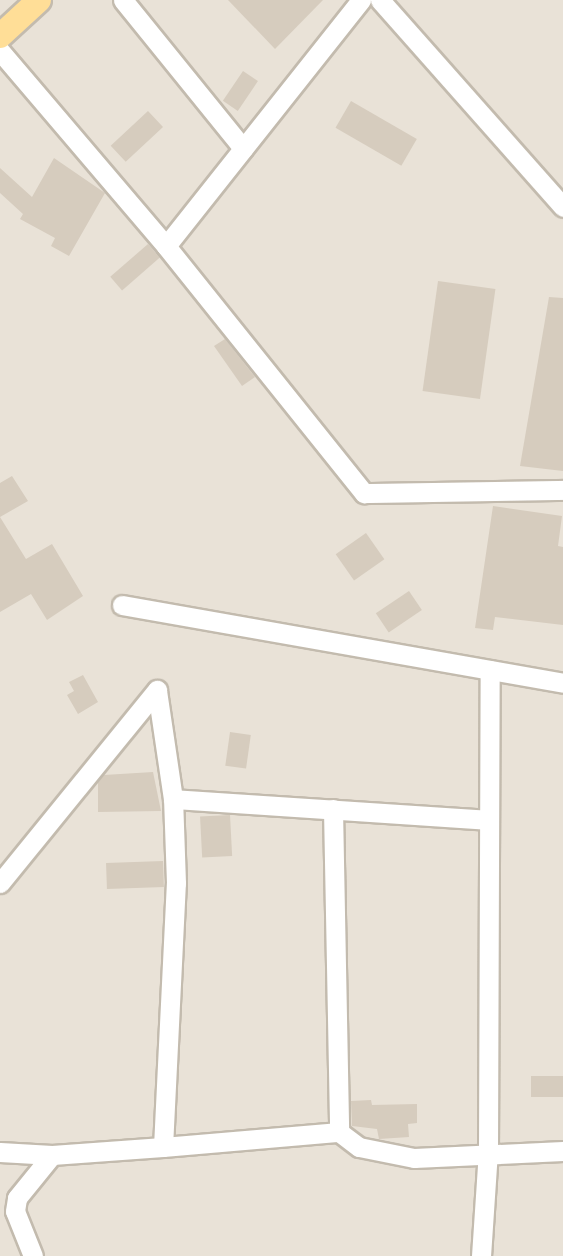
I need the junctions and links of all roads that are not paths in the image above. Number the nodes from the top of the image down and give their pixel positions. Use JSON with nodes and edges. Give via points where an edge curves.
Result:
{"nodes":[{"id":1,"x":39,"y":0,"type":"edge"},
{"id":2,"x":123,"y":0,"type":"edge"},
{"id":3,"x":361,"y":0,"type":"edge"},
{"id":4,"x":380,"y":0,"type":"edge"},
{"id":5,"x":0,"y":36,"type":"edge"},
{"id":6,"x":0,"y":51,"type":"edge"},
{"id":7,"x":243,"y":148,"type":"junction"},
{"id":8,"x":563,"y":207,"type":"edge"},
{"id":9,"x":166,"y":246,"type":"junction"},
{"id":10,"x":563,"y":490,"type":"edge"},
{"id":11,"x":122,"y":605,"type":"dead end"},
{"id":12,"x":490,"y":670,"type":"junction"},
{"id":13,"x":563,"y":683,"type":"edge"},
{"id":14,"x":173,"y":799,"type":"junction"},
{"id":15,"x":333,"y":809,"type":"junction"},
{"id":16,"x":488,"y":820,"type":"junction"},
{"id":17,"x":0,"y":883,"type":"edge"},
{"id":18,"x":339,"y":1132,"type":"junction"},
{"id":19,"x":163,"y":1147,"type":"junction"},
{"id":20,"x":488,"y":1151,"type":"junction"},
{"id":21,"x":563,"y":1151,"type":"edge"},
{"id":22,"x":0,"y":1152,"type":"edge"},
{"id":23,"x":52,"y":1155,"type":"junction"},
{"id":24,"x":33,"y":1256,"type":"edge"},
{"id":25,"x":481,"y":1256,"type":"edge"}],
"edges":[{"from":1,"to":5,"type":"main road"},
{"from":2,"to":7,"type":"street"},
{"from":3,"to":7,"type":"street"},
{"from":4,"to":8,"type":"street"},
{"from":6,"to":9,"type":"street"},
{"from":7,"to":9,"type":"street"},
{"from":9,"to":10,"type":"street","via":[[364,493]]},
{"from":11,"to":12,"type":"street"},
{"from":12,"to":13,"type":"street"},
{"from":12,"to":16,"type":"street"},
{"from":14,"to":15,"type":"street"},
{"from":14,"to":17,"type":"street","via":[[157,690]]},
{"from":14,"to":19,"type":"street","via":[[176,883]]},
{"from":15,"to":16,"type":"street"},
{"from":15,"to":18,"type":"street"},
{"from":16,"to":20,"type":"street"},
{"from":18,"to":19,"type":"street"},
{"from":18,"to":20,"type":"street","via":[[359,1147],[414,1158]]},
{"from":19,"to":23,"type":"street"},
{"from":20,"to":21,"type":"street"},
{"from":20,"to":25,"type":"street"},
{"from":22,"to":23,"type":"street"},
{"from":23,"to":24,"type":"street","via":[[17,1198],[15,1211]]}]}
